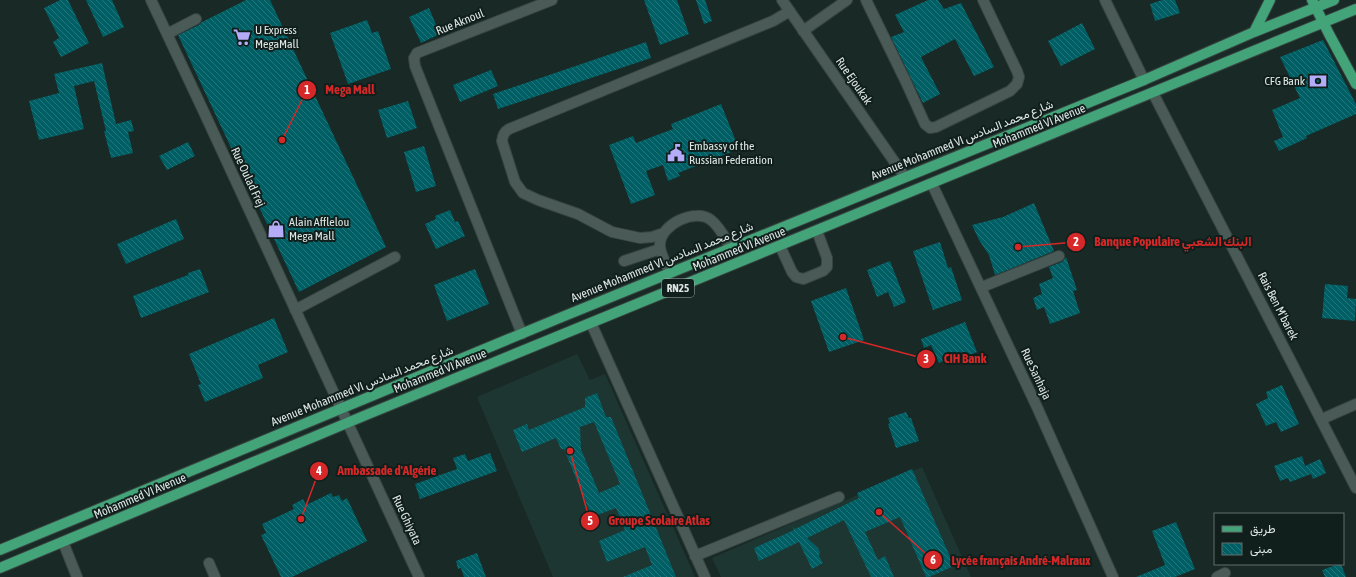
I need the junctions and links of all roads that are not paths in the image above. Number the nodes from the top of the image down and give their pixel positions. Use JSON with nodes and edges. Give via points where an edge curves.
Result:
{"nodes":[{"id":1,"x":151,"y":0,"type":"edge"},
{"id":2,"x":552,"y":0,"type":"edge"},
{"id":3,"x":782,"y":0,"type":"edge"},
{"id":4,"x":847,"y":0,"type":"edge"},
{"id":5,"x":866,"y":0,"type":"edge"},
{"id":6,"x":983,"y":0,"type":"edge"},
{"id":7,"x":1105,"y":0,"type":"edge"},
{"id":8,"x":1270,"y":0,"type":"edge"},
{"id":9,"x":1334,"y":0,"type":"edge"},
{"id":10,"x":1314,"y":4,"type":"edge"},
{"id":11,"x":1356,"y":9,"type":"edge"},
{"id":12,"x":790,"y":11,"type":"junction"},
{"id":13,"x":196,"y":19,"type":"dead end"},
{"id":14,"x":1323,"y":22,"type":"junction"},
{"id":15,"x":803,"y":31,"type":"junction"},
{"id":16,"x":1254,"y":32,"type":"junction"},
{"id":17,"x":167,"y":34,"type":"junction"},
{"id":18,"x":1144,"y":80,"type":"junction"},
{"id":19,"x":1356,"y":84,"type":"edge"},
{"id":20,"x":1153,"y":93,"type":"junction"},
{"id":21,"x":905,"y":177,"type":"junction"},
{"id":22,"x":932,"y":184,"type":"junction"},
{"id":23,"x":817,"y":231,"type":"junction"},
{"id":24,"x":664,"y":234,"type":"junction"},
{"id":25,"x":780,"y":246,"type":"junction"},
{"id":26,"x":730,"y":248,"type":"junction"},
{"id":27,"x":660,"y":249,"type":"junction"},
{"id":28,"x":1059,"y":256,"type":"dead end"},
{"id":29,"x":396,"y":257,"type":"dead end"},
{"id":30,"x":624,"y":261,"type":"dead end"},
{"id":31,"x":670,"y":273,"type":"junction"},
{"id":32,"x":982,"y":287,"type":"junction"},
{"id":33,"x":295,"y":310,"type":"junction"},
{"id":34,"x":591,"y":324,"type":"junction"},
{"id":35,"x":522,"y":334,"type":"junction"},
{"id":36,"x":1356,"y":404,"type":"edge"},
{"id":37,"x":341,"y":409,"type":"junction"},
{"id":38,"x":1322,"y":420,"type":"junction"},
{"id":39,"x":348,"y":423,"type":"junction"},
{"id":40,"x":1356,"y":488,"type":"edge"},
{"id":41,"x":839,"y":497,"type":"dead end"},
{"id":42,"x":63,"y":542,"type":"junction"},
{"id":43,"x":0,"y":550,"type":"edge"},
{"id":44,"x":696,"y":556,"type":"junction"},
{"id":45,"x":209,"y":563,"type":"dead end"},
{"id":46,"x":0,"y":568,"type":"edge"},
{"id":47,"x":77,"y":577,"type":"edge"},
{"id":48,"x":215,"y":577,"type":"edge"},
{"id":49,"x":419,"y":577,"type":"edge"},
{"id":50,"x":705,"y":577,"type":"edge"},
{"id":51,"x":1113,"y":577,"type":"edge"}],
"edges":[{"from":1,"to":17,"type":"street","name":"Rue Oulad Frej"},
{"from":2,"to":35,"type":"street","name":"Rue Aknoul","via":[[422,51],[415,56],[414,62]]},
{"from":3,"to":12,"type":"street","name":"Rue Ejoukak"},
{"from":4,"to":15,"type":"street"},
{"from":5,"to":6,"type":"street","via":[[925,124],[930,128],[988,103],[1017,84],[1017,70]]},
{"from":7,"to":18,"type":"street"},
{"from":8,"to":16,"type":"main road"},
{"from":9,"to":10,"type":"main road","name":"Avenue Mohammed VI شارع محمد السادس","number":"RN25"},
{"from":10,"to":14,"type":"main road"},
{"from":10,"to":16,"type":"main road","name":"Avenue Mohammed VI شارع محمد السادس","number":"RN25"},
{"from":11,"to":14,"type":"main road","name":"Mohammed VI Avenue","number":"RN25"},
{"from":12,"to":15,"type":"street","name":"Rue Ejoukak"},
{"from":12,"to":24,"type":"street","via":[[773,21],[509,129],[502,135],[514,182],[523,193],[578,214],[612,232],[640,238]]},
{"from":13,"to":17,"type":"street"},
{"from":14,"to":19,"type":"main road"},
{"from":14,"to":20,"type":"main road","name":"Mohammed VI Avenue","number":"RN25"},
{"from":15,"to":21,"type":"street","name":"Rue Ejoukak"},
{"from":16,"to":18,"type":"main road","name":"Avenue Mohammed VI شارع محمد السادس","number":"RN25"},
{"from":17,"to":33,"type":"street","name":"Rue Oulad Frej"},
{"from":18,"to":21,"type":"main road","name":"Avenue Mohammed VI شارع محمد السادس","number":"RN25"},
{"from":20,"to":22,"type":"main road","name":"Mohammed VI Avenue","number":"RN25"},
{"from":20,"to":38,"type":"street","name":"Rais Ben M’barek"},
{"from":21,"to":26,"type":"main road","name":"Avenue Mohammed VI شارع محمد السادس","number":"RN25"},
{"from":22,"to":23,"type":"main road","name":"Mohammed VI Avenue","number":"RN25"},
{"from":22,"to":32,"type":"street","name":"Rue Sanhaja"},
{"from":23,"to":25,"type":"main road","name":"Mohammed VI Avenue","number":"RN25"},
{"from":23,"to":25,"type":"street","via":[[828,261],[827,267],[821,272],[803,279],[796,277]]},
{"from":24,"to":26,"type":"street","via":[[682,219],[693,215],[702,216],[711,220],[721,230]]},
{"from":24,"to":27,"type":"street"},
{"from":25,"to":34,"type":"main road","name":"Mohammed VI Avenue","number":"RN25"},
{"from":26,"to":31,"type":"main road","name":"Avenue Mohammed VI شارع محمد السادس","number":"RN25"},
{"from":27,"to":30,"type":"street"},
{"from":27,"to":31,"type":"street"},
{"from":28,"to":32,"type":"street"},
{"from":29,"to":33,"type":"street"},
{"from":31,"to":35,"type":"main road","name":"Avenue Mohammed VI شارع محمد السادس","number":"RN25"},
{"from":32,"to":51,"type":"street","name":"Rue Sanhaja"},
{"from":33,"to":37,"type":"street","name":"Rue Oulad Frej"},
{"from":34,"to":39,"type":"main road","name":"Mohammed VI Avenue","number":"RN25"},
{"from":34,"to":44,"type":"street"},
{"from":35,"to":37,"type":"main road","name":"Avenue Mohammed VI شارع محمد السادس","number":"RN25"},
{"from":36,"to":38,"type":"street"},
{"from":37,"to":39,"type":"street","name":"Rue Ghiyata"},
{"from":37,"to":43,"type":"main road","name":"Avenue Mohammed VI شارع محمد السادس","number":"RN25"},
{"from":38,"to":40,"type":"street","name":"Rais Ben M’barek"},
{"from":39,"to":42,"type":"main road","name":"Mohammed VI Avenue","number":"RN25"},
{"from":39,"to":49,"type":"street","name":"Rue Ghiyata"},
{"from":41,"to":44,"type":"street"},
{"from":42,"to":46,"type":"main road","name":"Mohammed VI Avenue","number":"RN25"},
{"from":42,"to":47,"type":"street"},
{"from":44,"to":50,"type":"street"},
{"from":45,"to":48,"type":"street"}]}
